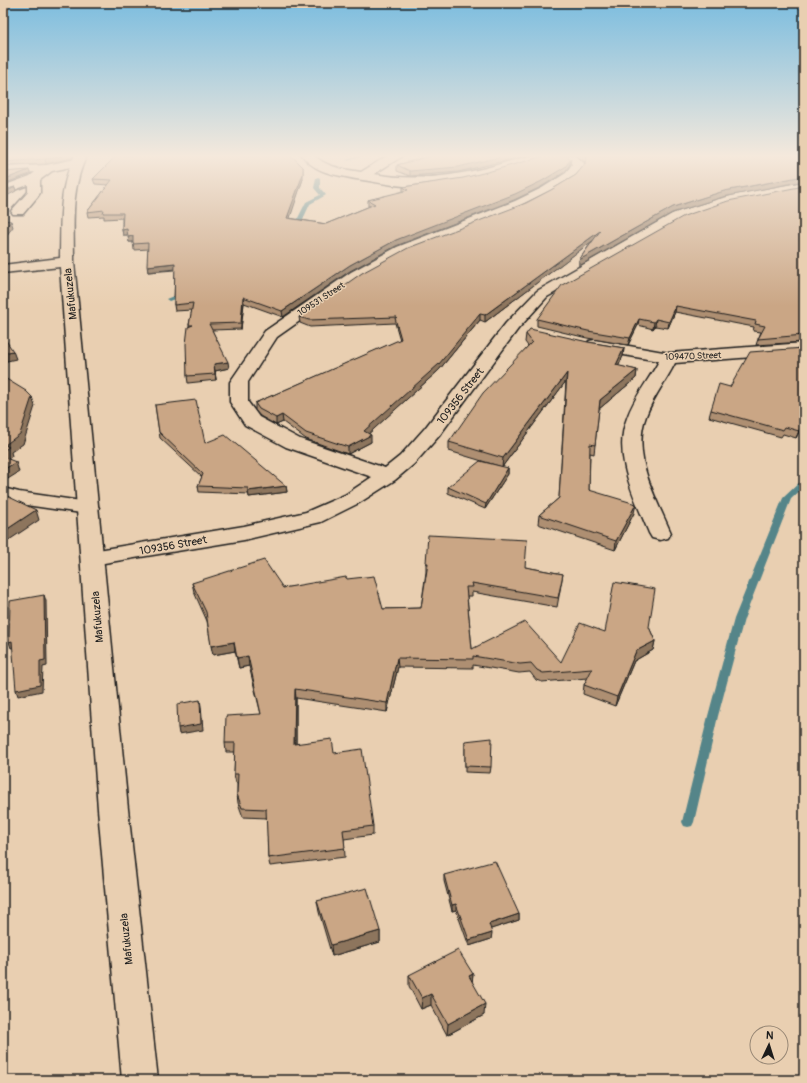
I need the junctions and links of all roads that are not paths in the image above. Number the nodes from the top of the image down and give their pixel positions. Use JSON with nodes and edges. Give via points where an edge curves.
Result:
{"nodes":[{"id":1,"x":23,"y":206,"type":"edge"},
{"id":2,"x":68,"y":206,"type":"edge"},
{"id":3,"x":516,"y":206,"type":"edge"},
{"id":4,"x":707,"y":206,"type":"edge"},
{"id":5,"x":18,"y":212,"type":"dead end"},
{"id":6,"x":67,"y":262,"type":"junction"},
{"id":7,"x":3,"y":269,"type":"edge"},
{"id":8,"x":580,"y":342,"type":"edge"},
{"id":9,"x":804,"y":348,"type":"edge"},
{"id":10,"x":669,"y":358,"type":"junction"},
{"id":11,"x":388,"y":476,"type":"junction"},
{"id":12,"x":3,"y":494,"type":"edge"},
{"id":13,"x":88,"y":508,"type":"junction"},
{"id":14,"x":660,"y":533,"type":"dead end"},
{"id":15,"x":92,"y":558,"type":"junction"},
{"id":16,"x":140,"y":1080,"type":"edge"}],
"edges":[{"from":1,"to":5,"type":"street"},
{"from":2,"to":6,"type":"street","name":"Mafukuzela"},
{"from":3,"to":11,"type":"street","name":"109531 Street","via":[[402,250],[356,275],[271,334],[239,382],[238,402],[252,421],[293,443]]},
{"from":4,"to":11,"type":"street","name":"109356 Street","via":[[677,217],[542,294],[520,328],[432,432],[407,460]]},
{"from":6,"to":7,"type":"street"},
{"from":6,"to":13,"type":"street","name":"Mafukuzela"},
{"from":8,"to":10,"type":"street","name":"109470 Street"},
{"from":9,"to":10,"type":"street","name":"109470 Street"},
{"from":10,"to":14,"type":"street","via":[[635,418],[632,434],[632,453],[638,479]]},
{"from":11,"to":15,"type":"street","name":"109356 Street","via":[[352,499],[312,517],[244,533]]},
{"from":12,"to":13,"type":"street"},
{"from":13,"to":15,"type":"street","name":"Mafukuzela"},
{"from":15,"to":16,"type":"street","name":"Mafukuzela","via":[[113,809]]}]}
